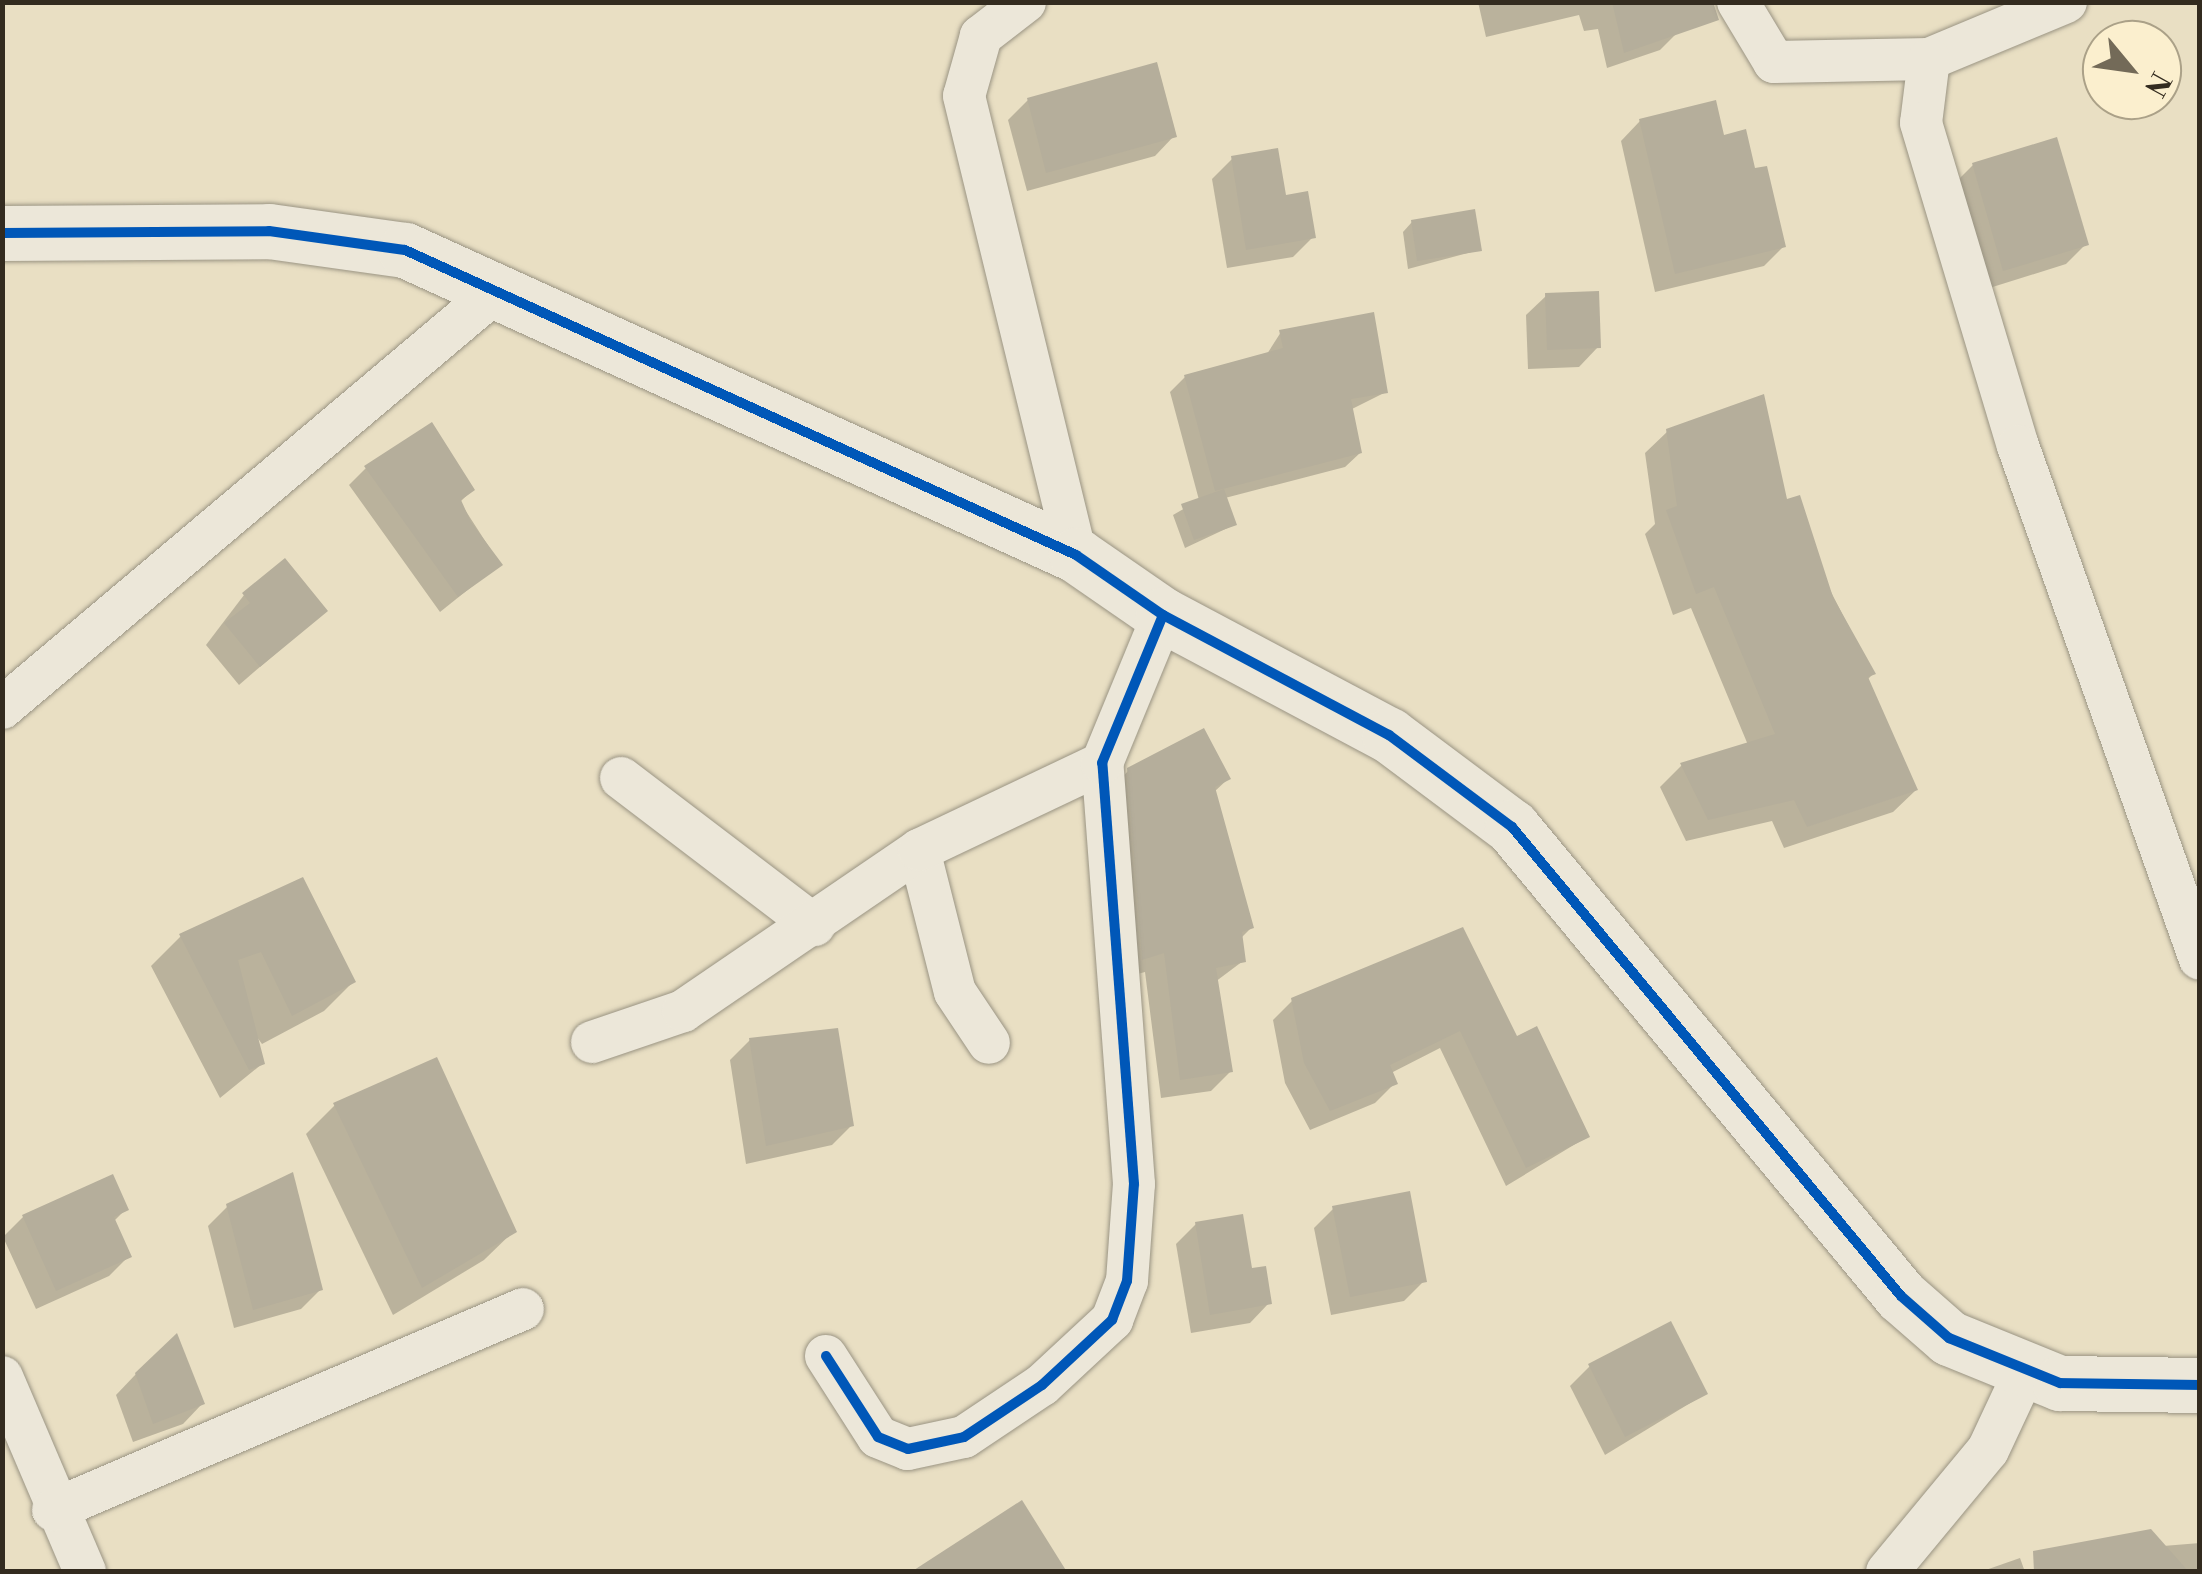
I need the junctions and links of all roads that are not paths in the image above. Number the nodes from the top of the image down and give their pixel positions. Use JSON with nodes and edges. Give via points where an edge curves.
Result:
{"nodes":[{"id":1,"x":1024,"y":2,"type":"edge"},
{"id":2,"x":1738,"y":2,"type":"edge"},
{"id":3,"x":2066,"y":2,"type":"edge"},
{"id":4,"x":1928,"y":60,"type":"junction"},
{"id":5,"x":2,"y":233,"type":"edge"},
{"id":6,"x":500,"y":288,"type":"junction"},
{"id":7,"x":1076,"y":556,"type":"junction"},
{"id":8,"x":1163,"y":614,"type":"junction"},
{"id":9,"x":2,"y":708,"type":"edge"},
{"id":10,"x":1102,"y":763,"type":"junction"},
{"id":11,"x":621,"y":778,"type":"dead end"},
{"id":12,"x":919,"y":850,"type":"junction"},
{"id":13,"x":814,"y":925,"type":"junction"},
{"id":14,"x":2200,"y":958,"type":"edge"},
{"id":15,"x":592,"y":1042,"type":"dead end"},
{"id":16,"x":990,"y":1043,"type":"dead end"},
{"id":17,"x":523,"y":1309,"type":"dead end"},
{"id":18,"x":826,"y":1356,"type":"dead end"},
{"id":19,"x":2024,"y":1373,"type":"junction"},
{"id":20,"x":2,"y":1376,"type":"edge"},
{"id":21,"x":2200,"y":1385,"type":"edge"},
{"id":22,"x":53,"y":1510,"type":"junction"},
{"id":23,"x":86,"y":1572,"type":"edge"},
{"id":24,"x":1887,"y":1572,"type":"edge"}],
"edges":[{"from":1,"to":7,"type":"street","via":[[981,36],[964,96]]},
{"from":2,"to":4,"type":"street","via":[[1774,62]]},
{"from":3,"to":4,"type":"street"},
{"from":4,"to":14,"type":"street","via":[[1922,122],[1989,356]]},
{"from":5,"to":6,"type":"street","via":[[269,231],[405,250]]},
{"from":6,"to":7,"type":"street"},
{"from":6,"to":9,"type":"street"},
{"from":7,"to":8,"type":"street"},
{"from":8,"to":10,"type":"street"},
{"from":8,"to":19,"type":"street","via":[[1389,735],[1512,827],[1900,1296],[1949,1338]]},
{"from":10,"to":12,"type":"street"},
{"from":10,"to":18,"type":"street","via":[[1134,1184],[1127,1281],[1112,1320],[1042,1385],[964,1437],[908,1449],[878,1437]]},
{"from":11,"to":13,"type":"street"},
{"from":12,"to":13,"type":"street"},
{"from":12,"to":16,"type":"street","via":[[944,959]]},
{"from":13,"to":15,"type":"street","via":[[683,1011]]},
{"from":17,"to":22,"type":"street"},
{"from":19,"to":21,"type":"street","via":[[2060,1383]]},
{"from":19,"to":24,"type":"street","via":[[1988,1450]]},
{"from":20,"to":22,"type":"street"},
{"from":22,"to":23,"type":"street"}]}
